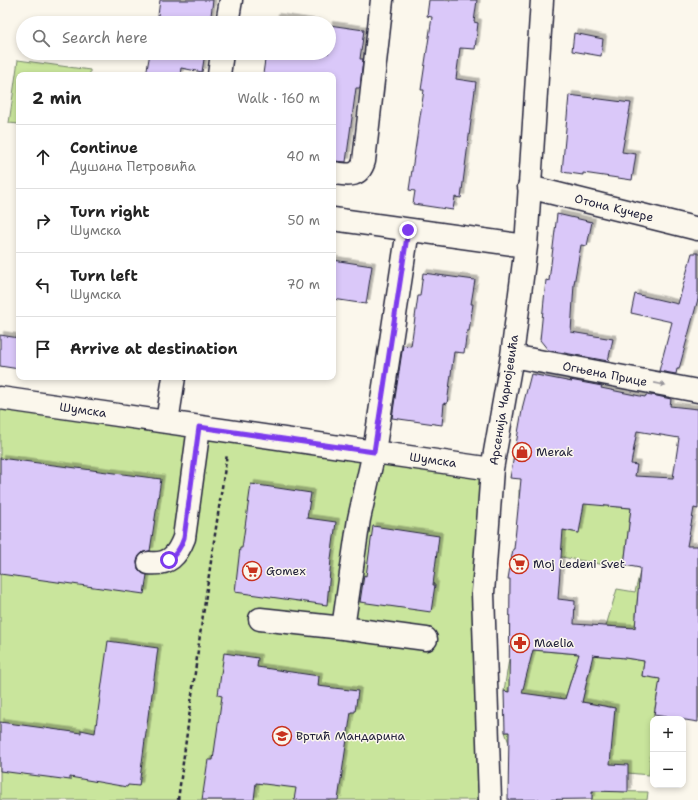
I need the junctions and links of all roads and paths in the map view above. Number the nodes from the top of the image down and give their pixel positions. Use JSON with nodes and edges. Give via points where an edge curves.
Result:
{"nodes":[{"id":1,"x":231,"y":0,"type":"edge"},
{"id":2,"x":382,"y":0,"type":"edge"},
{"id":3,"x":542,"y":0,"type":"edge"},
{"id":4,"x":228,"y":16,"type":"edge"},
{"id":5,"x":221,"y":60,"type":"edge"},
{"id":6,"x":219,"y":72,"type":"edge"},
{"id":7,"x":336,"y":174,"type":"edge"},
{"id":8,"x":529,"y":187,"type":"junction"},
{"id":9,"x":336,"y":219,"type":"edge"},
{"id":10,"x":698,"y":228,"type":"edge"},
{"id":11,"x":408,"y":230,"type":"junction"},
{"id":12,"x":526,"y":246,"type":"junction"},
{"id":13,"x":512,"y":356,"type":"junction"},
{"id":14,"x":174,"y":380,"type":"edge"},
{"id":15,"x":698,"y":391,"type":"edge"},
{"id":16,"x":0,"y":398,"type":"edge"},
{"id":17,"x":167,"y":422,"type":"junction"},
{"id":18,"x":199,"y":427,"type":"junction"},
{"id":19,"x":230,"y":431,"type":"junction"},
{"id":20,"x":374,"y":452,"type":"junction"},
{"id":21,"x":492,"y":469,"type":"junction"},
{"id":22,"x":149,"y":563,"type":"dead end"},
{"id":23,"x":260,"y":619,"type":"dead end"},
{"id":24,"x":343,"y":628,"type":"junction"},
{"id":25,"x":426,"y":639,"type":"dead end"},
{"id":26,"x":178,"y":800,"type":"edge"},
{"id":27,"x":490,"y":800,"type":"edge"}],
"edges":[{"from":1,"to":4,"type":"street"},
{"from":2,"to":7,"type":"street","via":[[362,169],[356,174]]},
{"from":3,"to":8,"type":"street","name":"Арсенија Чарнојевића"},
{"from":5,"to":6,"type":"street"},
{"from":8,"to":10,"type":"street","name":"Отона Кучере"},
{"from":8,"to":12,"type":"street","name":"Арсенија Чарнојевића"},
{"from":9,"to":11,"type":"street"},
{"from":11,"to":12,"type":"street"},
{"from":11,"to":20,"type":"street"},
{"from":12,"to":13,"type":"street","name":"Арсенија Чарнојевића"},
{"from":13,"to":15,"type":"street","name":"Огњена Прице","one_way":true},
{"from":13,"to":21,"type":"street","name":"Арсенија Чарнојевића"},
{"from":14,"to":17,"type":"street"},
{"from":16,"to":17,"type":"street","name":"Шумска"},
{"from":17,"to":18,"type":"street","name":"Шумска"},
{"from":18,"to":19,"type":"street","name":"Шумска"},
{"from":18,"to":22,"type":"street","via":[[184,538],[175,556],[157,564]]},
{"from":19,"to":20,"type":"street","name":"Шумска"},
{"from":19,"to":26,"type":"path"},
{"from":20,"to":21,"type":"street","name":"Шумска"},
{"from":20,"to":24,"type":"street","via":[[359,519]]},
{"from":21,"to":27,"type":"street","name":"Арсенија Чарнојевића","via":[[483,593]]},
{"from":23,"to":24,"type":"street"},
{"from":24,"to":25,"type":"street"}]}
